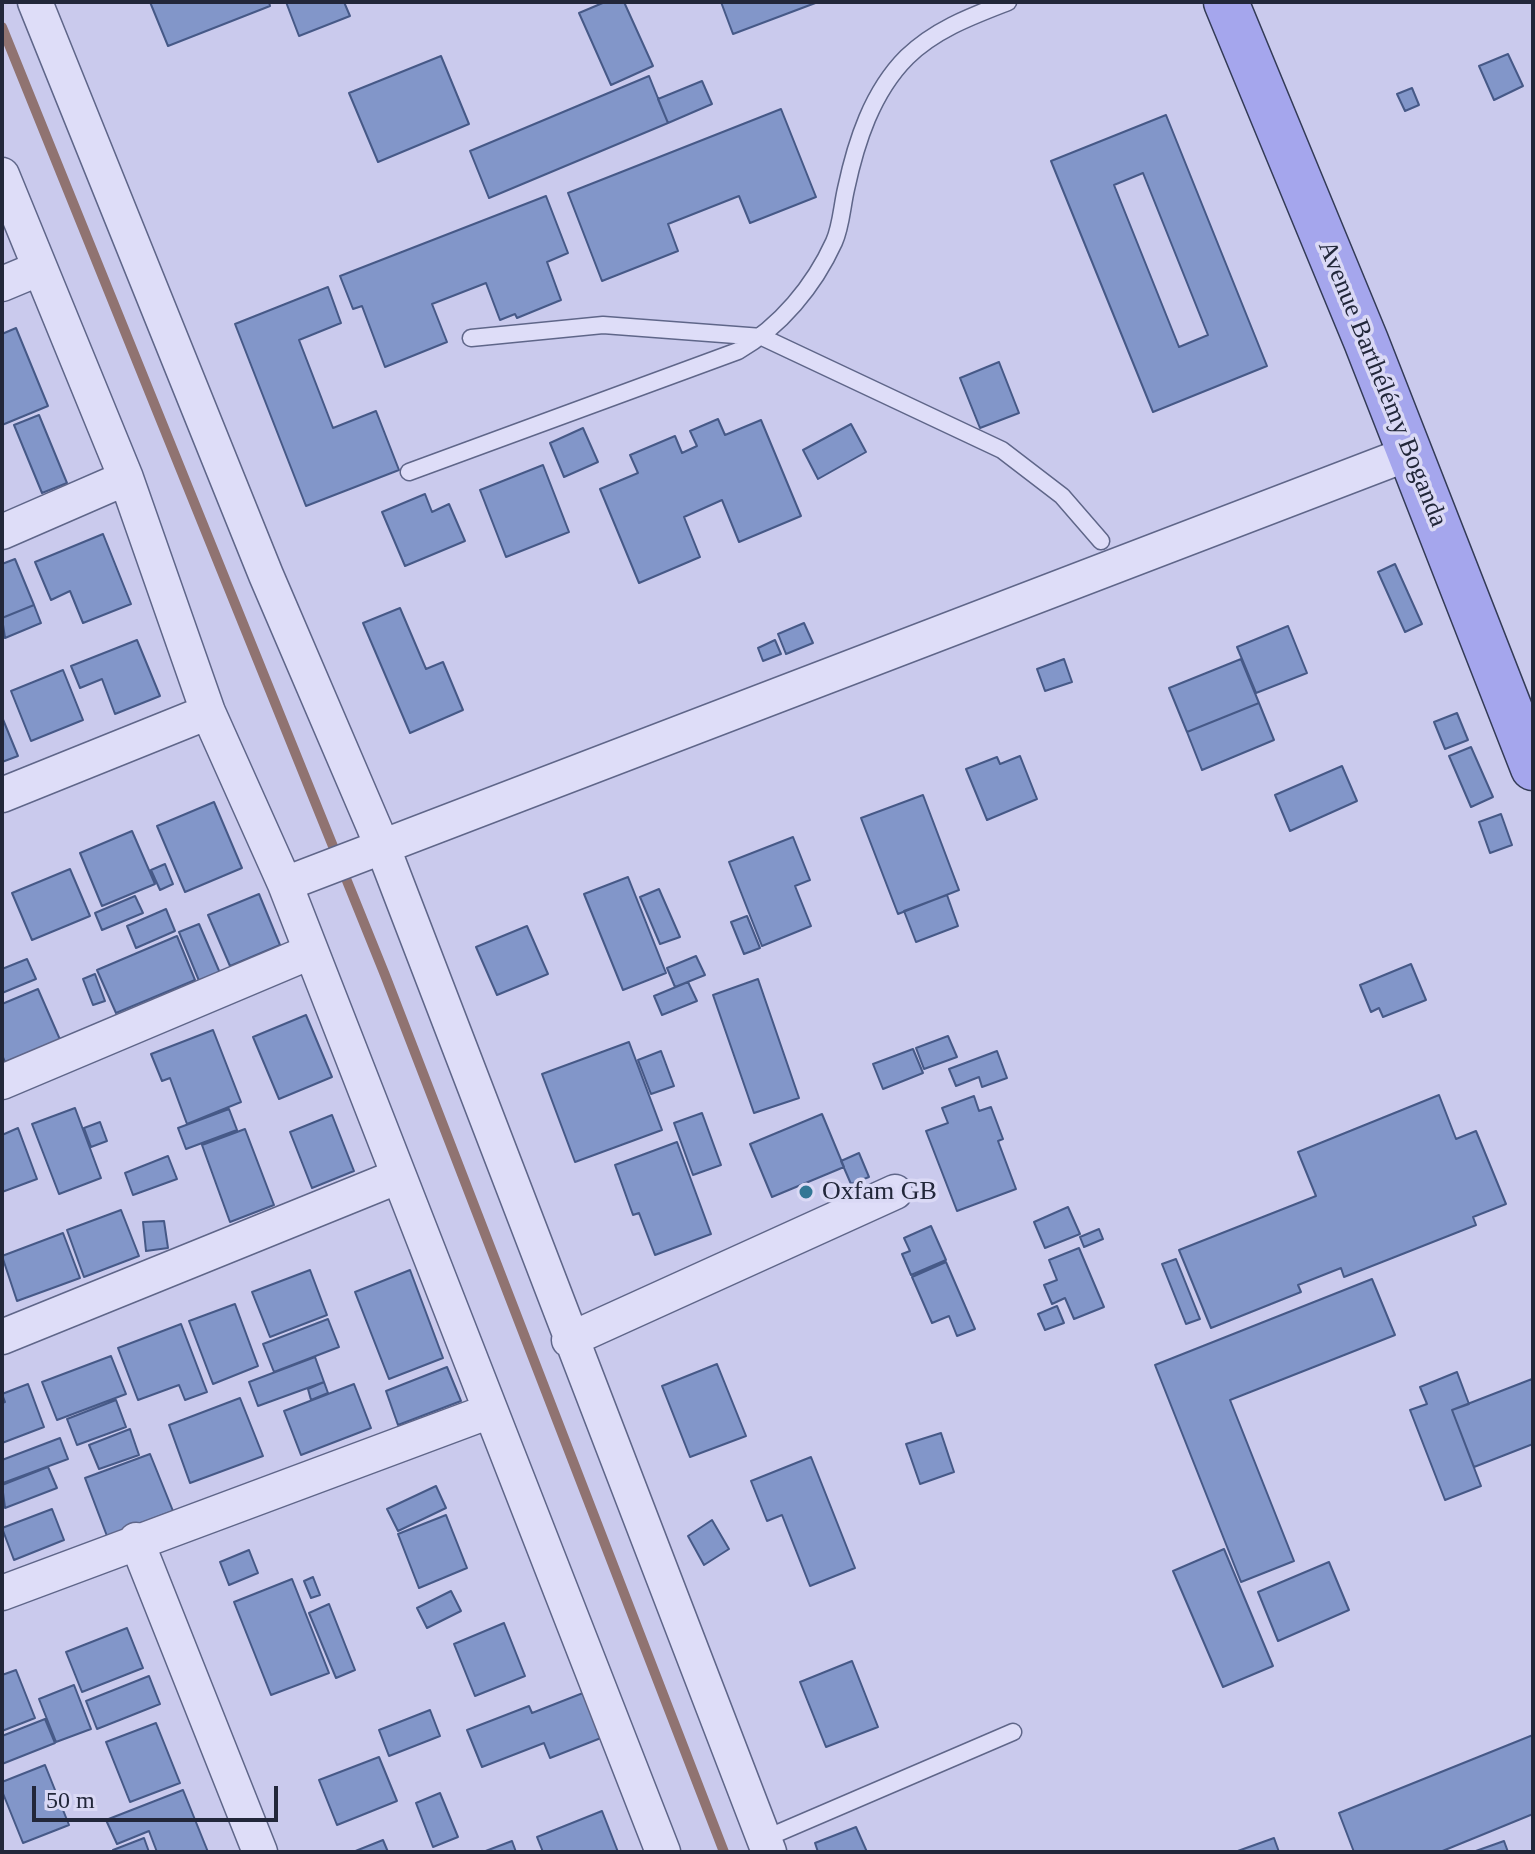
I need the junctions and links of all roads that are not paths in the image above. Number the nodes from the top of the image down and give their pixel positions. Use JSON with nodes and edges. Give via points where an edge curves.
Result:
{"nodes":[{"id":1,"x":35,"y":2,"type":"edge"},
{"id":2,"x":1008,"y":2,"type":"edge"},
{"id":3,"x":1226,"y":2,"type":"edge"},
{"id":4,"x":2,"y":175,"type":"edge"},
{"id":5,"x":38,"y":269,"type":"junction"},
{"id":6,"x":2,"y":284,"type":"edge"},
{"id":7,"x":762,"y":337,"type":"junction"},
{"id":8,"x":471,"y":338,"type":"dead end"},
{"id":9,"x":1410,"y":453,"type":"junction"},
{"id":10,"x":409,"y":472,"type":"dead end"},
{"id":11,"x":126,"y":478,"type":"junction"},
{"id":12,"x":2,"y":532,"type":"edge"},
{"id":13,"x":1101,"y":541,"type":"dead end"},
{"id":14,"x":208,"y":712,"type":"junction"},
{"id":15,"x":1533,"y":768,"type":"edge"},
{"id":16,"x":2,"y":795,"type":"edge"},
{"id":17,"x":383,"y":848,"type":"junction"},
{"id":18,"x":285,"y":884,"type":"junction"},
{"id":19,"x":310,"y":952,"type":"junction"},
{"id":20,"x":2,"y":1082,"type":"edge"},
{"id":21,"x":399,"y":1176,"type":"junction"},
{"id":22,"x":895,"y":1192,"type":"dead end"},
{"id":23,"x":2,"y":1337,"type":"edge"},
{"id":24,"x":569,"y":1340,"type":"junction"},
{"id":25,"x":490,"y":1411,"type":"junction"},
{"id":26,"x":136,"y":1540,"type":"junction"},
{"id":27,"x":2,"y":1593,"type":"edge"},
{"id":28,"x":1013,"y":1732,"type":"dead end"},
{"id":29,"x":766,"y":1846,"type":"edge"},
{"id":30,"x":260,"y":1852,"type":"edge"},
{"id":31,"x":663,"y":1852,"type":"edge"}],
"edges":[{"from":1,"to":17,"type":"street","via":[[266,575]]},
{"from":2,"to":7,"type":"lane","via":[[958,21],[907,58],[870,108],[834,241],[796,304]]},
{"from":3,"to":9,"type":"main road","name":"Avenue Barthélémy Boganda"},
{"from":4,"to":5,"type":"street"},
{"from":5,"to":6,"type":"street"},
{"from":5,"to":11,"type":"street"},
{"from":7,"to":8,"type":"lane","via":[[603,325]]},
{"from":7,"to":10,"type":"lane","via":[[738,351]]},
{"from":7,"to":13,"type":"lane","via":[[1002,450],[1062,496]]},
{"from":9,"to":15,"type":"main road","name":"Avenue Barthélémy Boganda"},
{"from":9,"to":17,"type":"street"},
{"from":11,"to":12,"type":"street"},
{"from":11,"to":14,"type":"street"},
{"from":14,"to":16,"type":"street"},
{"from":14,"to":18,"type":"street"},
{"from":17,"to":18,"type":"street"},
{"from":17,"to":24,"type":"street"},
{"from":18,"to":19,"type":"street"},
{"from":19,"to":20,"type":"street"},
{"from":19,"to":21,"type":"street"},
{"from":21,"to":23,"type":"street"},
{"from":21,"to":25,"type":"street"},
{"from":22,"to":24,"type":"street"},
{"from":24,"to":29,"type":"street"},
{"from":25,"to":26,"type":"street"},
{"from":25,"to":31,"type":"street"},
{"from":26,"to":27,"type":"street"},
{"from":26,"to":30,"type":"street"},
{"from":28,"to":29,"type":"lane"}]}
